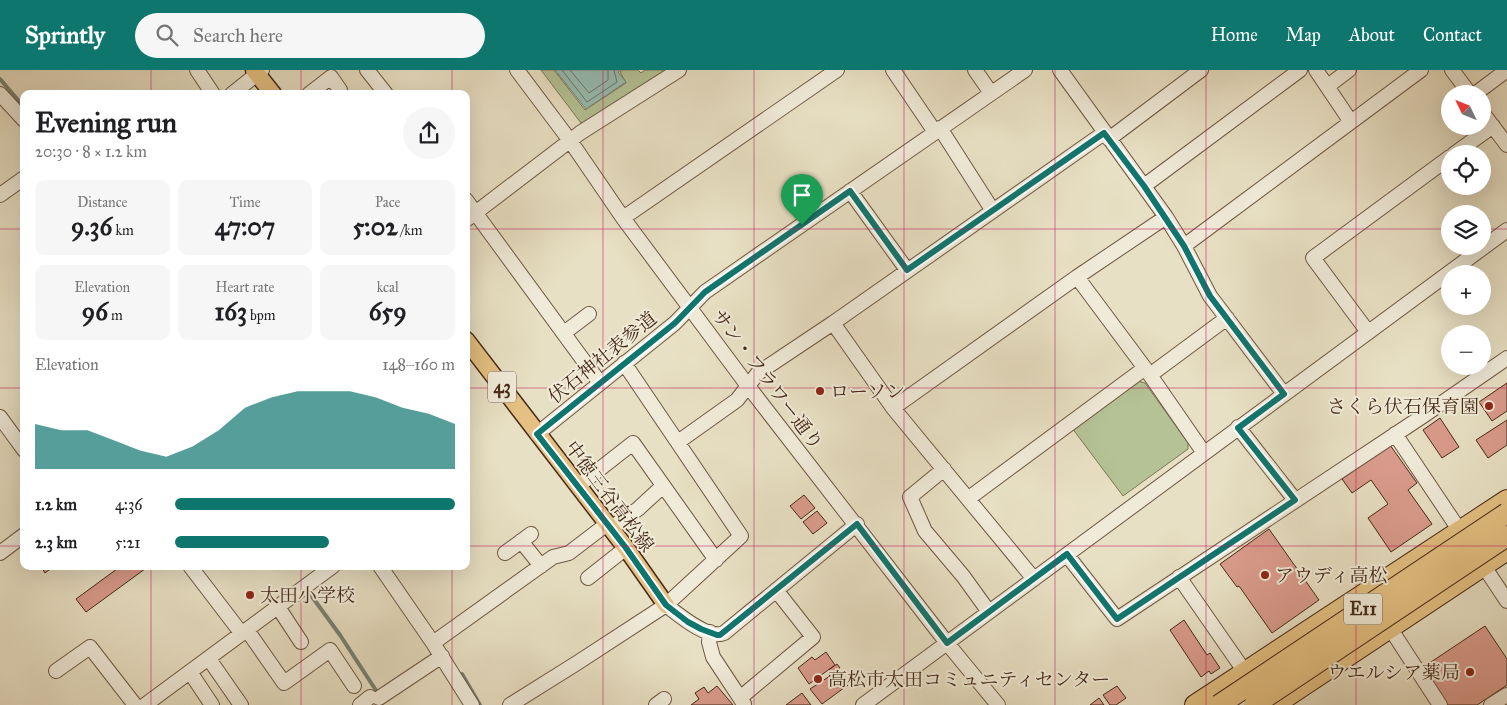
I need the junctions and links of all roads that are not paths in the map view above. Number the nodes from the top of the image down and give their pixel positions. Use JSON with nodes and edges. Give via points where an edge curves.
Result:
{"nodes":[{"id":1,"x":197,"y":70,"type":"edge"},
{"id":2,"x":368,"y":70,"type":"edge"},
{"id":3,"x":517,"y":70,"type":"edge"},
{"id":4,"x":679,"y":70,"type":"edge"},
{"id":5,"x":837,"y":70,"type":"edge"},
{"id":6,"x":893,"y":70,"type":"edge"},
{"id":7,"x":975,"y":70,"type":"edge"},
{"id":8,"x":1024,"y":70,"type":"edge"},
{"id":9,"x":1060,"y":70,"type":"edge"},
{"id":10,"x":1201,"y":70,"type":"edge"},
{"id":11,"x":1300,"y":70,"type":"edge"},
{"id":12,"x":1316,"y":70,"type":"edge"},
{"id":13,"x":1349,"y":70,"type":"edge"},
{"id":14,"x":1422,"y":70,"type":"edge"},
{"id":15,"x":1452,"y":70,"type":"edge"},
{"id":16,"x":1507,"y":70,"type":"edge"},
{"id":17,"x":258,"y":71,"type":"edge"},
{"id":18,"x":1463,"y":85,"type":"edge"},
{"id":19,"x":1487,"y":85,"type":"edge"},
{"id":20,"x":1328,"y":86,"type":"junction"},
{"id":21,"x":211,"y":90,"type":"edge"},
{"id":22,"x":237,"y":90,"type":"edge"},
{"id":23,"x":270,"y":90,"type":"edge"},
{"id":24,"x":314,"y":90,"type":"edge"},
{"id":25,"x":340,"y":90,"type":"dead end"},
{"id":26,"x":383,"y":90,"type":"edge"},
{"id":27,"x":991,"y":93,"type":"junction"},
{"id":28,"x":0,"y":94,"type":"edge"},
{"id":29,"x":20,"y":116,"type":"edge"},
{"id":30,"x":1351,"y":122,"type":"junction"},
{"id":31,"x":1491,"y":123,"type":"edge"},
{"id":32,"x":1493,"y":126,"type":"junction"},
{"id":33,"x":937,"y":130,"type":"junction"},
{"id":34,"x":1107,"y":136,"type":"junction"},
{"id":35,"x":571,"y":142,"type":"junction"},
{"id":36,"x":1467,"y":145,"type":"edge"},
{"id":37,"x":1507,"y":145,"type":"edge"},
{"id":38,"x":1441,"y":164,"type":"edge"},
{"id":39,"x":20,"y":181,"type":"edge"},
{"id":40,"x":1144,"y":186,"type":"junction"},
{"id":41,"x":850,"y":191,"type":"junction"},
{"id":42,"x":0,"y":195,"type":"edge"},
{"id":43,"x":993,"y":211,"type":"junction"},
{"id":44,"x":471,"y":216,"type":"edge"},
{"id":45,"x":1166,"y":217,"type":"junction"},
{"id":46,"x":623,"y":218,"type":"junction"},
{"id":47,"x":1507,"y":230,"type":"edge"},
{"id":48,"x":1184,"y":246,"type":"junction"},
{"id":49,"x":907,"y":270,"type":"junction"},
{"id":50,"x":1077,"y":277,"type":"junction"},
{"id":51,"x":689,"y":307,"type":"junction"},
{"id":52,"x":589,"y":314,"type":"dead end"},
{"id":53,"x":1227,"y":318,"type":"junction"},
{"id":54,"x":833,"y":323,"type":"junction"},
{"id":55,"x":1368,"y":332,"type":"junction"},
{"id":56,"x":564,"y":333,"type":"junction"},
{"id":57,"x":470,"y":345,"type":"edge"},
{"id":58,"x":1507,"y":358,"type":"edge"},
{"id":59,"x":624,"y":363,"type":"junction"},
{"id":60,"x":1148,"y":371,"type":"junction"},
{"id":61,"x":600,"y":383,"type":"junction"},
{"id":62,"x":748,"y":386,"type":"junction"},
{"id":63,"x":1284,"y":394,"type":"junction"},
{"id":64,"x":892,"y":408,"type":"junction"},
{"id":65,"x":0,"y":417,"type":"edge"},
{"id":66,"x":1238,"y":428,"type":"junction"},
{"id":67,"x":537,"y":434,"type":"junction"},
{"id":68,"x":1396,"y":434,"type":"junction"},
{"id":69,"x":678,"y":442,"type":"junction"},
{"id":70,"x":20,"y":444,"type":"edge"},
{"id":71,"x":1204,"y":453,"type":"junction"},
{"id":72,"x":944,"y":469,"type":"junction"},
{"id":73,"x":578,"y":486,"type":"junction"},
{"id":74,"x":663,"y":486,"type":"junction"},
{"id":75,"x":968,"y":498,"type":"junction"},
{"id":76,"x":1295,"y":500,"type":"junction"},
{"id":77,"x":1507,"y":500,"type":"edge"},
{"id":78,"x":1507,"y":513,"type":"edge"},
{"id":79,"x":857,"y":524,"type":"junction"},
{"id":80,"x":609,"y":526,"type":"junction"},
{"id":81,"x":1460,"y":532,"type":"junction"},
{"id":82,"x":1507,"y":536,"type":"edge"},
{"id":83,"x":20,"y":537,"type":"edge"},
{"id":84,"x":626,"y":548,"type":"junction"},
{"id":85,"x":1507,"y":550,"type":"edge"},
{"id":86,"x":0,"y":553,"type":"edge"},
{"id":87,"x":504,"y":553,"type":"dead end"},
{"id":88,"x":1067,"y":554,"type":"junction"},
{"id":89,"x":716,"y":560,"type":"junction"},
{"id":90,"x":542,"y":566,"type":"junction"},
{"id":91,"x":1484,"y":566,"type":"junction"},
{"id":92,"x":193,"y":570,"type":"edge"},
{"id":93,"x":328,"y":570,"type":"edge"},
{"id":94,"x":383,"y":570,"type":"edge"},
{"id":95,"x":1180,"y":577,"type":"junction"},
{"id":96,"x":588,"y":578,"type":"dead end"},
{"id":97,"x":1034,"y":579,"type":"junction"},
{"id":98,"x":776,"y":590,"type":"junction"},
{"id":99,"x":1507,"y":600,"type":"edge"},
{"id":100,"x":666,"y":605,"type":"junction"},
{"id":101,"x":278,"y":607,"type":"junction"},
{"id":102,"x":989,"y":612,"type":"junction"},
{"id":103,"x":1390,"y":628,"type":"junction"},
{"id":104,"x":244,"y":632,"type":"junction"},
{"id":105,"x":710,"y":632,"type":"junction"},
{"id":106,"x":302,"y":642,"type":"dead end"},
{"id":107,"x":434,"y":643,"type":"junction"},
{"id":108,"x":947,"y":643,"type":"junction"},
{"id":109,"x":442,"y":656,"type":"junction"},
{"id":110,"x":209,"y":659,"type":"junction"},
{"id":111,"x":56,"y":671,"type":"dead end"},
{"id":112,"x":190,"y":672,"type":"junction"},
{"id":113,"x":1245,"y":672,"type":"junction"},
{"id":114,"x":354,"y":686,"type":"dead end"},
{"id":115,"x":1507,"y":694,"type":"edge"},
{"id":116,"x":370,"y":700,"type":"edge"},
{"id":117,"x":742,"y":701,"type":"edge"},
{"id":118,"x":154,"y":702,"type":"edge"},
{"id":119,"x":1280,"y":703,"type":"edge"},
{"id":120,"x":135,"y":705,"type":"edge"},
{"id":121,"x":212,"y":705,"type":"edge"},
{"id":122,"x":241,"y":705,"type":"edge"},
{"id":123,"x":472,"y":705,"type":"edge"},
{"id":124,"x":510,"y":705,"type":"edge"},
{"id":125,"x":863,"y":705,"type":"edge"},
{"id":126,"x":998,"y":705,"type":"edge"},
{"id":127,"x":1195,"y":705,"type":"edge"},
{"id":128,"x":1219,"y":705,"type":"edge"},
{"id":129,"x":1254,"y":705,"type":"edge"},
{"id":130,"x":1440,"y":705,"type":"edge"},
{"id":131,"x":1491,"y":705,"type":"edge"}],
"edges":[{"from":1,"to":21,"type":"street"},
{"from":2,"to":26,"type":"street"},
{"from":3,"to":35,"type":"street","name":"サン・フラワー通り"},
{"from":4,"to":35,"type":"street"},
{"from":5,"to":46,"type":"street"},
{"from":6,"to":33,"type":"street"},
{"from":7,"to":27,"type":"street"},
{"from":8,"to":27,"type":"street","name":"伏石神社表参道"},
{"from":9,"to":34,"type":"street"},
{"from":10,"to":34,"type":"street"},
{"from":11,"to":40,"type":"street"},
{"from":12,"to":20,"type":"street"},
{"from":13,"to":20,"type":"street"},
{"from":14,"to":30,"type":"street"},
{"from":15,"to":18,"type":"street"},
{"from":16,"to":19,"type":"street"},
{"from":17,"to":22,"type":"street"},
{"from":17,"to":23,"type":"main road"},
{"from":20,"to":30,"type":"street"},
{"from":24,"to":25,"type":"street","via":[[331,78]]},
{"from":27,"to":33,"type":"street","name":"伏石神社表参道"},
{"from":28,"to":29,"type":"street"},
{"from":30,"to":48,"type":"street"},
{"from":31,"to":32,"type":"street"},
{"from":32,"to":36,"type":"street"},
{"from":32,"to":37,"type":"street"},
{"from":33,"to":41,"type":"street","name":"伏石神社表参道"},
{"from":33,"to":43,"type":"street"},
{"from":34,"to":40,"type":"street"},
{"from":34,"to":43,"type":"street"},
{"from":35,"to":44,"type":"street"},
{"from":35,"to":46,"type":"street","name":"サン・フラワー通り"},
{"from":38,"to":55,"type":"street","via":[[1313,258]]},
{"from":39,"to":42,"type":"street"},
{"from":40,"to":45,"type":"street"},
{"from":41,"to":49,"type":"street"},
{"from":41,"to":51,"type":"street","name":"伏石神社表参道","via":[[705,292]]},
{"from":43,"to":49,"type":"street"},
{"from":44,"to":56,"type":"street"},
{"from":45,"to":48,"type":"street"},
{"from":45,"to":50,"type":"street"},
{"from":46,"to":51,"type":"street","name":"サン・フラワー通り"},
{"from":47,"to":55,"type":"street"},
{"from":48,"to":53,"type":"street","via":[[1210,296]]},
{"from":49,"to":54,"type":"street"},
{"from":50,"to":60,"type":"street"},
{"from":50,"to":64,"type":"street"},
{"from":51,"to":59,"type":"street","name":"伏石神社表参道","via":[[675,323]]},
{"from":51,"to":62,"type":"street","name":"サン・フラワー通り"},
{"from":52,"to":56,"type":"street"},
{"from":53,"to":60,"type":"street"},
{"from":53,"to":63,"type":"street"},
{"from":54,"to":62,"type":"street","via":[[758,373]]},
{"from":54,"to":64,"type":"street"},
{"from":55,"to":63,"type":"street"},
{"from":56,"to":61,"type":"street"},
{"from":57,"to":67,"type":"main road","name":"中徳三谷高松線","number":"43"},
{"from":58,"to":68,"type":"street"},
{"from":59,"to":61,"type":"street","name":"伏石神社表参道"},
{"from":59,"to":69,"type":"street"},
{"from":60,"to":71,"type":"street"},
{"from":60,"to":75,"type":"street"},
{"from":61,"to":67,"type":"street","name":"伏石神社表参道"},
{"from":62,"to":69,"type":"street","via":[[737,400]]},
{"from":62,"to":79,"type":"street","name":"サン・フラワー通り"},
{"from":63,"to":66,"type":"street"},
{"from":64,"to":72,"type":"street"},
{"from":65,"to":70,"type":"street"},
{"from":66,"to":71,"type":"street"},
{"from":66,"to":76,"type":"street"},
{"from":67,"to":73,"type":"main road","name":"中徳三谷高松線","number":"43"},
{"from":68,"to":76,"type":"street"},
{"from":68,"to":81,"type":"street"},
{"from":69,"to":89,"type":"street","via":[[742,536]]},
{"from":71,"to":88,"type":"street"},
{"from":72,"to":75,"type":"street"},
{"from":72,"to":102,"type":"street","via":[[910,497],[925,531]]},
{"from":73,"to":74,"type":"street","via":[[633,443]]},
{"from":73,"to":80,"type":"main road","name":"中徳三谷高松線","number":"43"},
{"from":74,"to":80,"type":"street","via":[[638,509]]},
{"from":74,"to":89,"type":"street"},
{"from":75,"to":97,"type":"street"},
{"from":76,"to":95,"type":"street"},
{"from":77,"to":81,"type":"highway"},
{"from":78,"to":128,"type":"highway","number":"E11","bridge":true},
{"from":79,"to":98,"type":"street"},
{"from":79,"to":108,"type":"street","name":"サン・フラワー通り"},
{"from":80,"to":84,"type":"main road","name":"中徳三谷高松線","number":"43"},
{"from":80,"to":90,"type":"street","via":[[569,553],[552,557]]},
{"from":81,"to":91,"type":"street"},
{"from":81,"to":113,"type":"highway"},
{"from":82,"to":129,"type":"highway","number":"E11","bridge":true},
{"from":83,"to":86,"type":"street"},
{"from":84,"to":96,"type":"street"},
{"from":84,"to":100,"type":"main road","name":"中徳三谷高松線","number":"43"},
{"from":85,"to":91,"type":"highway"},
{"from":87,"to":90,"type":"street","via":[[526,537]]},
{"from":88,"to":95,"type":"street","via":[[1117,619]]},
{"from":88,"to":97,"type":"street"},
{"from":89,"to":100,"type":"street"},
{"from":90,"to":107,"type":"street"},
{"from":91,"to":99,"type":"street"},
{"from":91,"to":103,"type":"highway"},
{"from":92,"to":104,"type":"street"},
{"from":93,"to":101,"type":"street"},
{"from":94,"to":107,"type":"street"},
{"from":95,"to":113,"type":"street"},
{"from":97,"to":102,"type":"street"},
{"from":98,"to":105,"type":"street","via":[[724,633]]},
{"from":98,"to":117,"type":"street","via":[[813,637]]},
{"from":100,"to":105,"type":"street","via":[[688,622]]},
{"from":100,"to":124,"type":"street"},
{"from":101,"to":104,"type":"street"},
{"from":101,"to":106,"type":"street"},
{"from":102,"to":108,"type":"street"},
{"from":103,"to":119,"type":"highway"},
{"from":103,"to":130,"type":"street"},
{"from":104,"to":110,"type":"street"},
{"from":104,"to":114,"type":"street","via":[[284,683],[330,650]]},
{"from":105,"to":117,"type":"street","via":[[713,658]]},
{"from":107,"to":109,"type":"street"},
{"from":108,"to":125,"type":"street"},
{"from":108,"to":126,"type":"street","name":"サン・フラワー通り"},
{"from":109,"to":116,"type":"street"},
{"from":109,"to":123,"type":"street"},
{"from":110,"to":112,"type":"street"},
{"from":110,"to":122,"type":"street"},
{"from":111,"to":120,"type":"street","via":[[90,646]]},
{"from":112,"to":118,"type":"street"},
{"from":112,"to":121,"type":"street"},
{"from":113,"to":127,"type":"highway"},
{"from":115,"to":131,"type":"street"}]}
